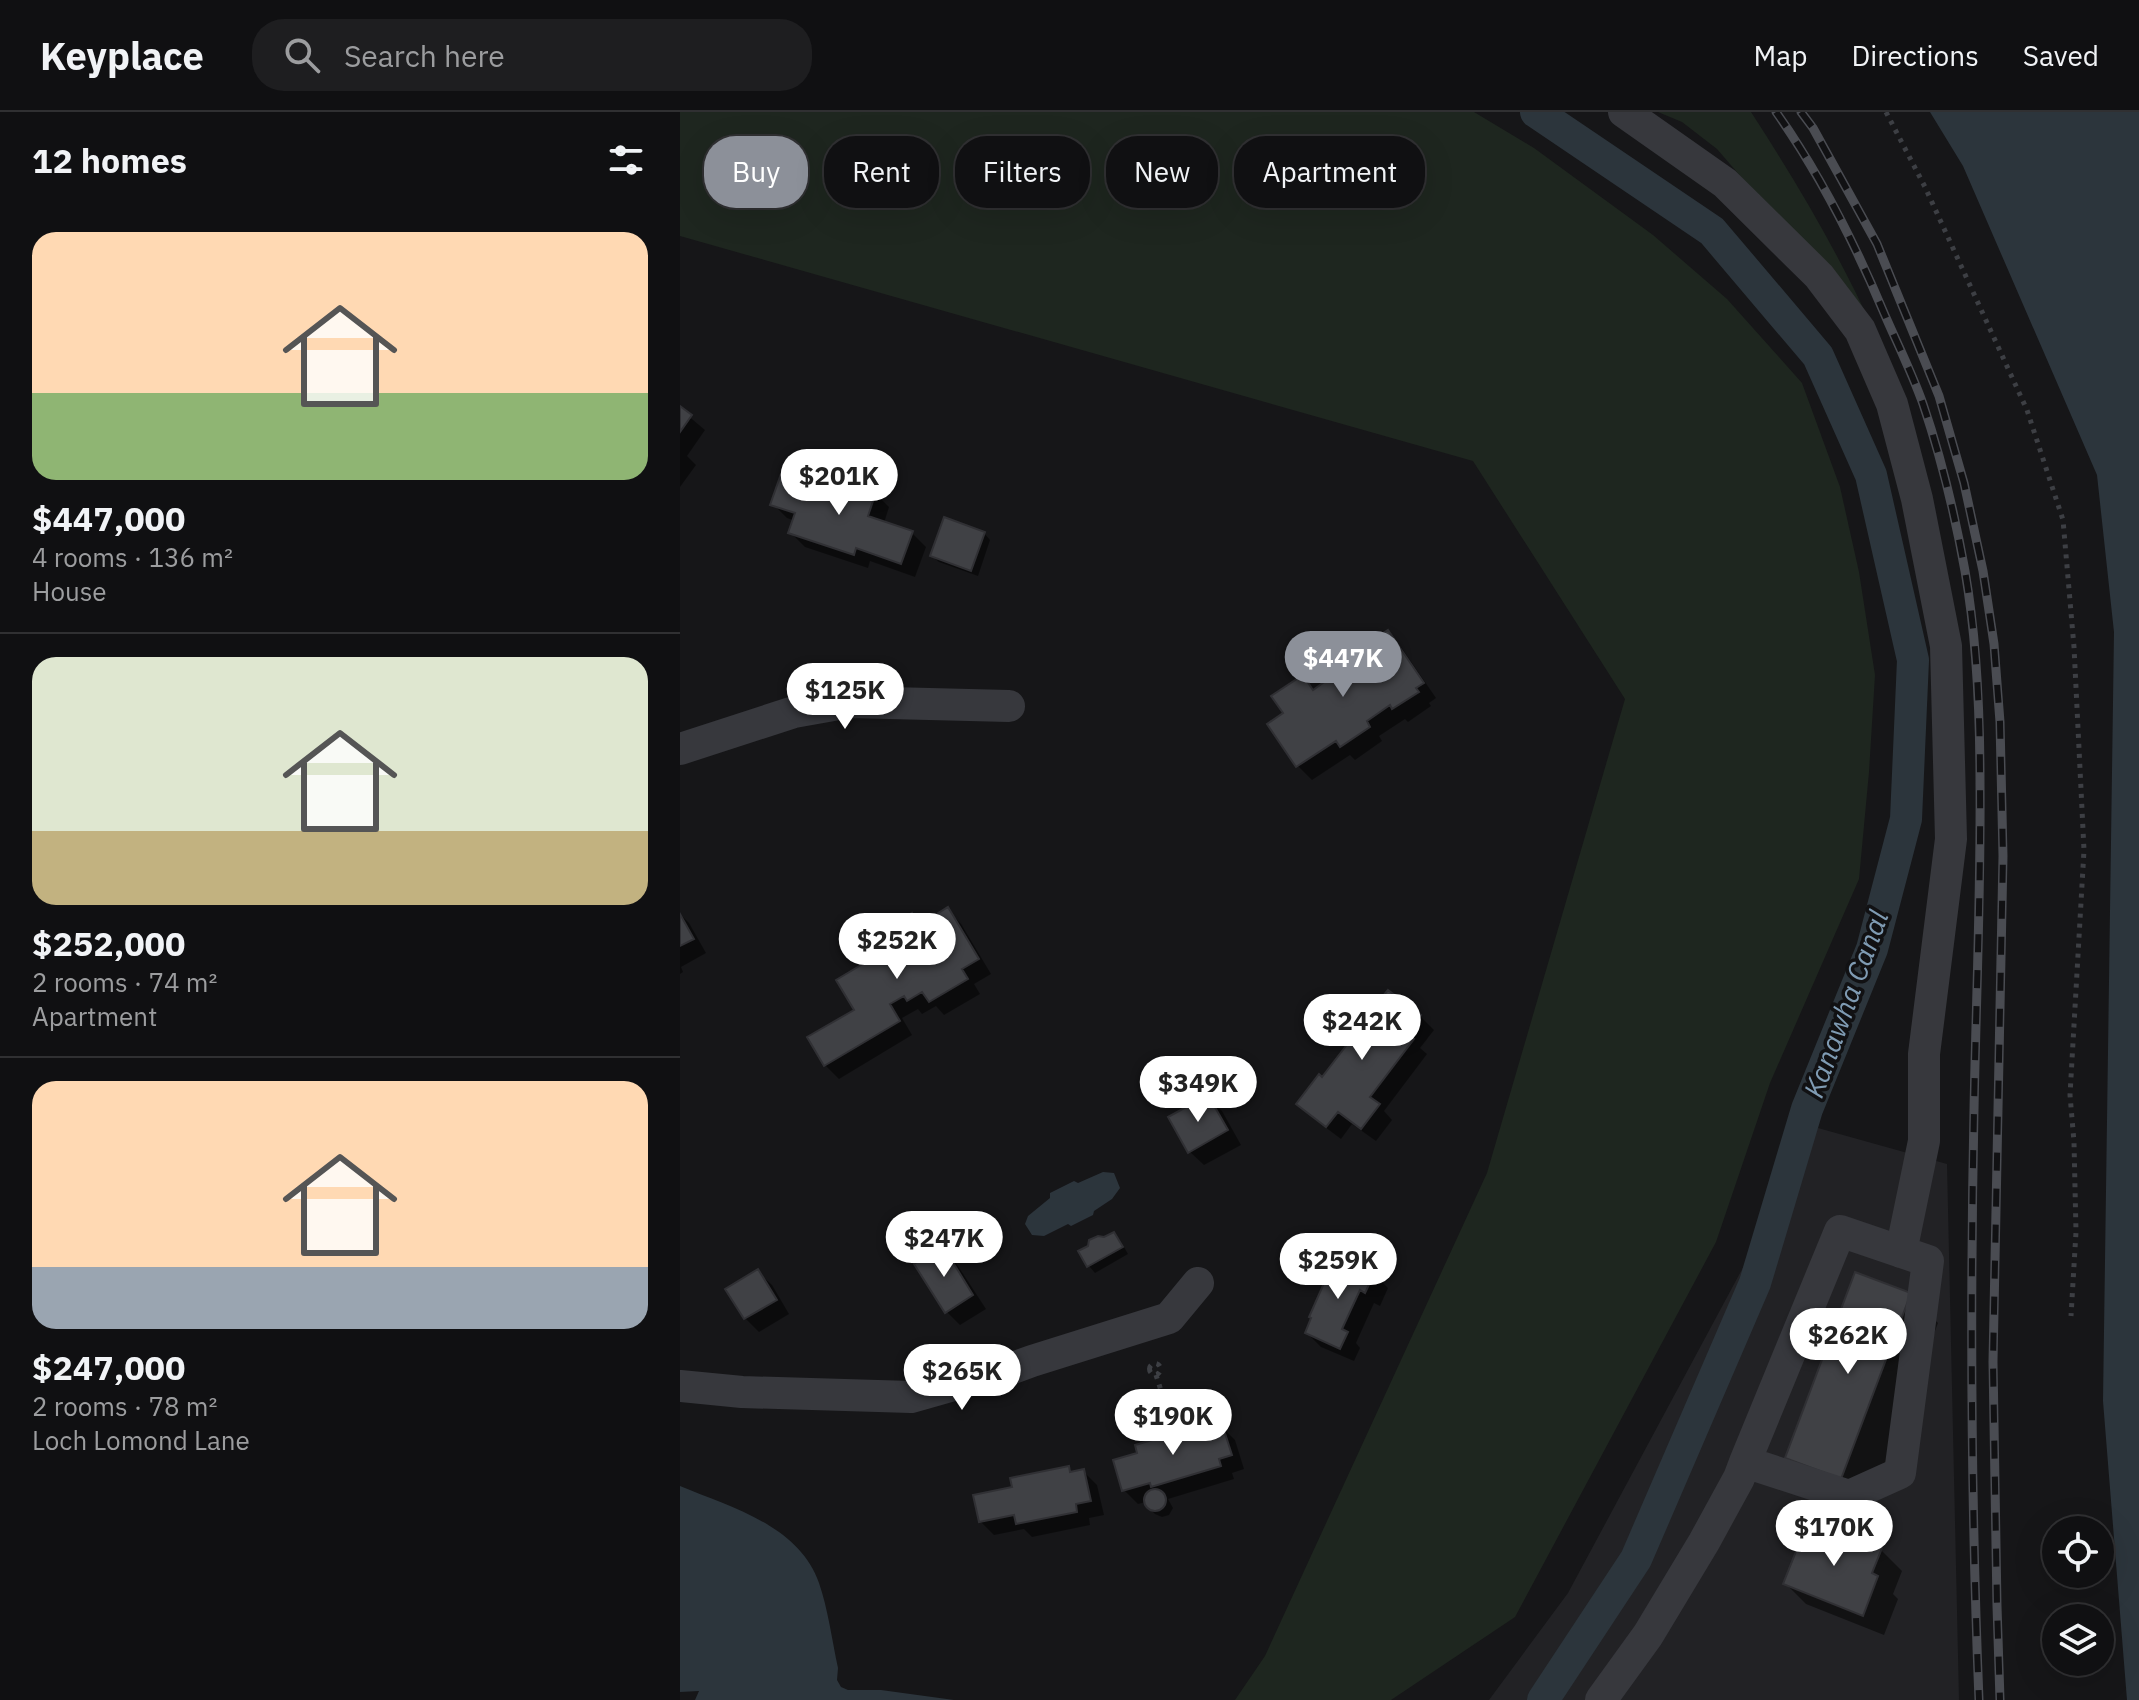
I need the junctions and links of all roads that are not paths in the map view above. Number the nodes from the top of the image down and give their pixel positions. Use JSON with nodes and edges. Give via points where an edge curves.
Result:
{"nodes":[{"id":1,"x":1624,"y":112,"type":"edge"},
{"id":2,"x":1009,"y":706,"type":"dead end"},
{"id":3,"x":680,"y":749,"type":"edge"},
{"id":4,"x":1901,"y":1252,"type":"junction"},
{"id":5,"x":1198,"y":1283,"type":"dead end"},
{"id":6,"x":680,"y":1386,"type":"edge"},
{"id":7,"x":1745,"y":1462,"type":"junction"},
{"id":8,"x":1601,"y":1700,"type":"edge"}],
"edges":[{"from":1,"to":4,"type":"street","via":[[1725,183],[1819,276],[1860,330],[1892,404],[1917,499],[1946,646],[1951,839],[1924,1054],[1924,1141]]},
{"from":2,"to":3,"type":"street","via":[[850,702],[794,712]]},
{"from":4,"to":7,"type":"street","via":[[1840,1231]]},
{"from":4,"to":7,"type":"street","via":[[1928,1261],[1900,1473],[1849,1496]]},
{"from":5,"to":6,"type":"street","via":[[1169,1318],[911,1397]]},
{"from":7,"to":8,"type":"street","via":[[1688,1569]]}]}
